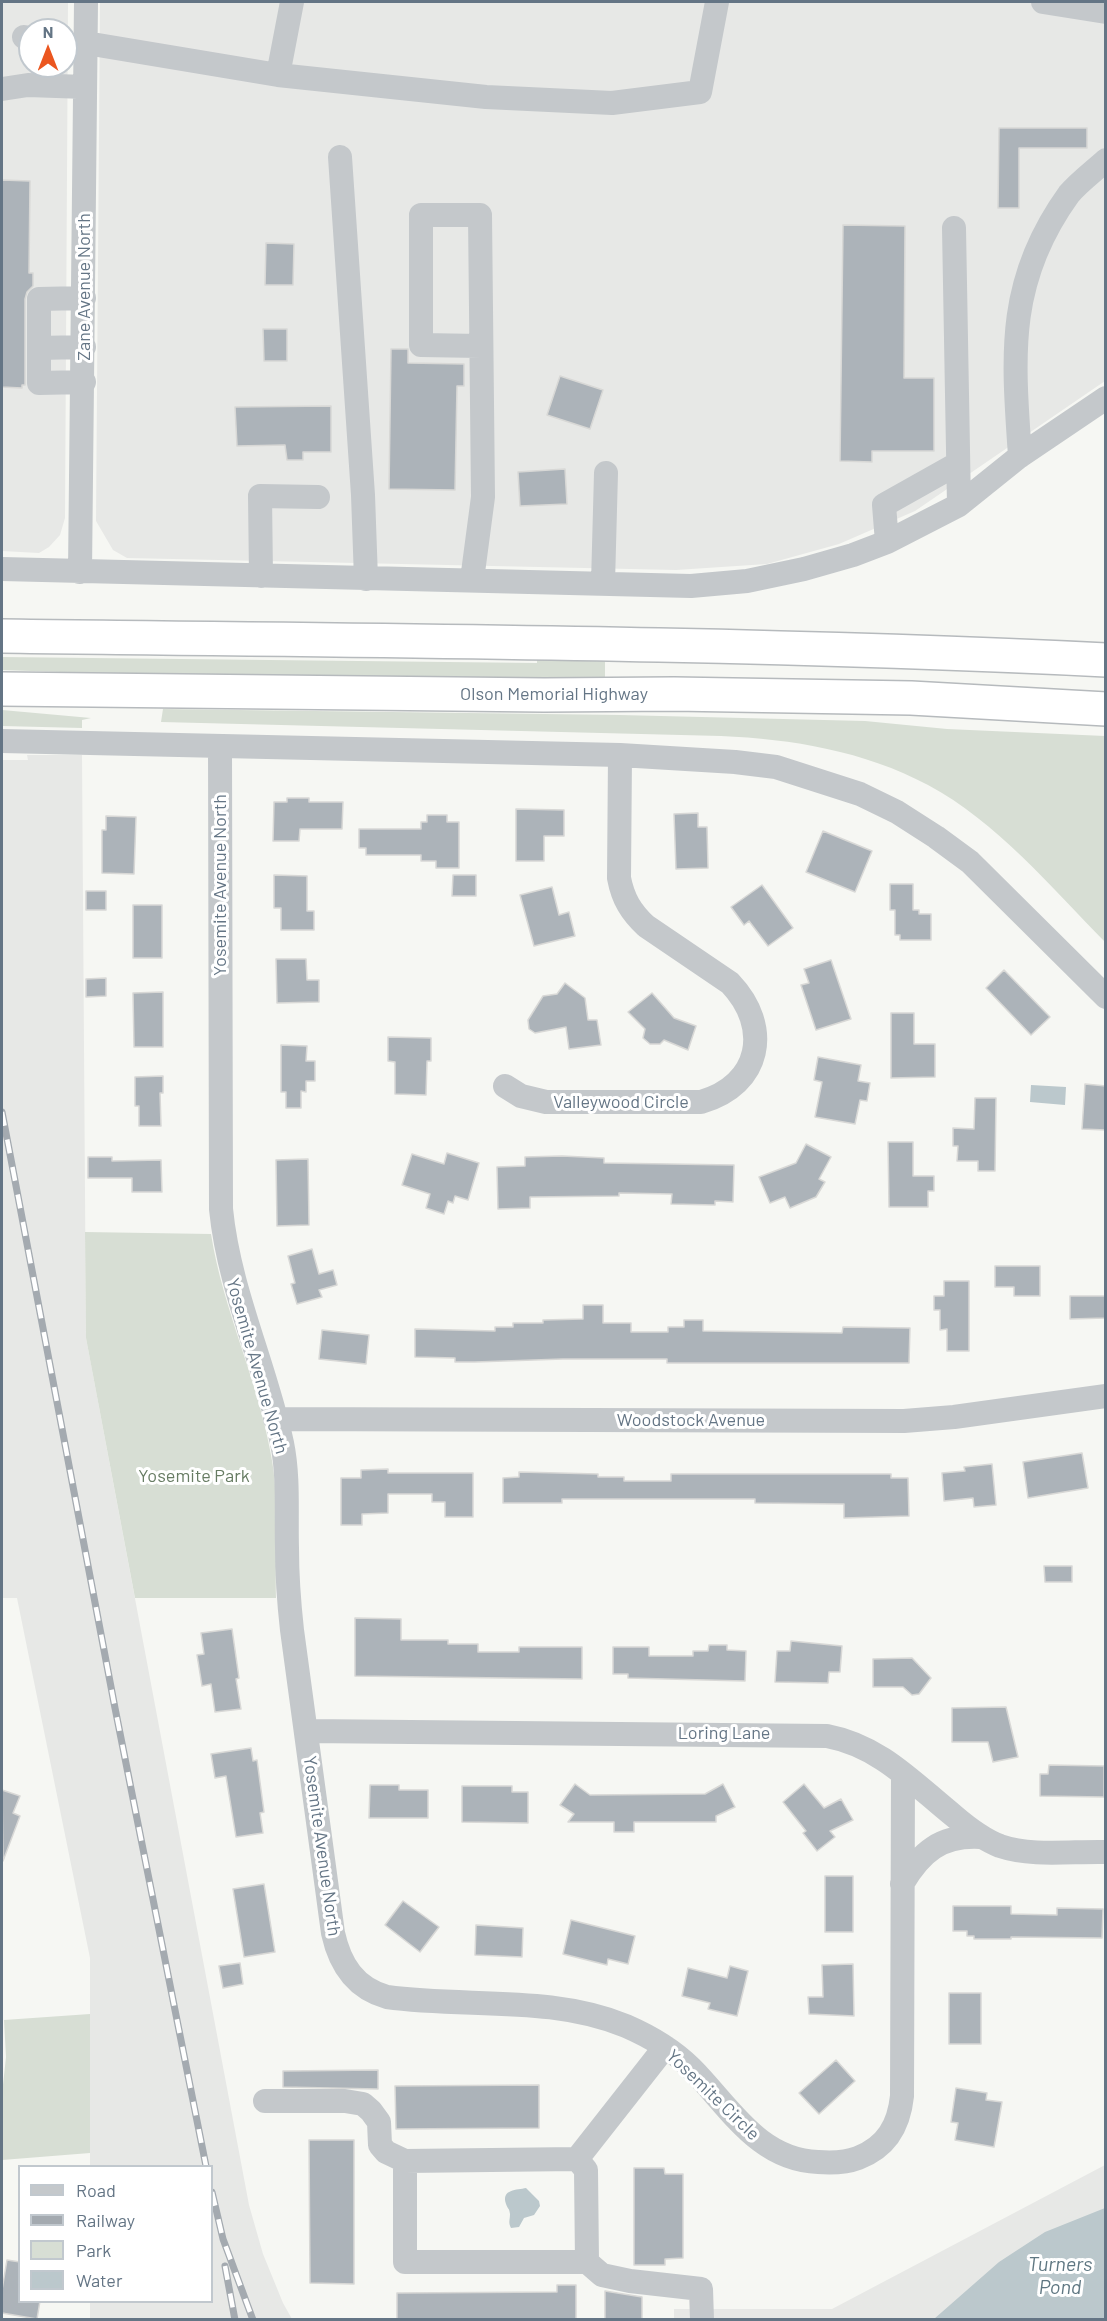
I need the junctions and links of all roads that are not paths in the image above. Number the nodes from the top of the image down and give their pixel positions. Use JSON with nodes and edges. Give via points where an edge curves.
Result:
{"nodes":[{"id":1,"x":86,"y":2,"type":"edge"},
{"id":2,"x":292,"y":2,"type":"edge"},
{"id":3,"x":717,"y":2,"type":"edge"},
{"id":4,"x":1042,"y":2,"type":"edge"},
{"id":5,"x":1106,"y":12,"type":"edge"},
{"id":6,"x":79,"y":40,"type":"edge"},
{"id":7,"x":278,"y":75,"type":"junction"},
{"id":8,"x":85,"y":87,"type":"junction"},
{"id":9,"x":2,"y":89,"type":"edge"},
{"id":10,"x":340,"y":157,"type":"dead end"},
{"id":11,"x":1106,"y":159,"type":"edge"},
{"id":12,"x":954,"y":228,"type":"dead end"},
{"id":13,"x":84,"y":298,"type":"junction"},
{"id":14,"x":481,"y":346,"type":"junction"},
{"id":15,"x":84,"y":347,"type":"junction"},
{"id":16,"x":39,"y":348,"type":"junction"},
{"id":17,"x":84,"y":382,"type":"junction"},
{"id":18,"x":1106,"y":398,"type":"edge"},
{"id":19,"x":1020,"y":456,"type":"junction"},
{"id":20,"x":957,"y":464,"type":"junction"},
{"id":21,"x":606,"y":473,"type":"dead end"},
{"id":22,"x":318,"y":497,"type":"dead end"},
{"id":23,"x":959,"y":505,"type":"junction"},
{"id":24,"x":887,"y":542,"type":"junction"},
{"id":25,"x":2,"y":569,"type":"edge"},
{"id":26,"x":80,"y":572,"type":"junction"},
{"id":27,"x":261,"y":576,"type":"junction"},
{"id":28,"x":366,"y":579,"type":"junction"},
{"id":29,"x":472,"y":580,"type":"junction"},
{"id":30,"x":603,"y":583,"type":"junction"},
{"id":31,"x":8,"y":636,"type":"edge"},
{"id":32,"x":1106,"y":641,"type":"edge"},
{"id":33,"x":910,"y":650,"type":"junction"},
{"id":34,"x":1106,"y":660,"type":"edge"},
{"id":35,"x":14,"y":689,"type":"edge"},
{"id":36,"x":911,"y":698,"type":"junction"},
{"id":37,"x":1106,"y":708,"type":"edge"},
{"id":38,"x":1106,"y":726,"type":"edge"},
{"id":39,"x":13,"y":741,"type":"edge"},
{"id":40,"x":220,"y":746,"type":"junction"},
{"id":41,"x":620,"y":755,"type":"junction"},
{"id":42,"x":1106,"y":997,"type":"edge"},
{"id":43,"x":505,"y":1086,"type":"dead end"},
{"id":44,"x":1106,"y":1396,"type":"edge"},
{"id":45,"x":275,"y":1419,"type":"junction"},
{"id":46,"x":307,"y":1731,"type":"junction"},
{"id":47,"x":903,"y":1775,"type":"junction"},
{"id":48,"x":980,"y":1837,"type":"junction"},
{"id":49,"x":1106,"y":1852,"type":"edge"},
{"id":50,"x":902,"y":1884,"type":"junction"},
{"id":51,"x":354,"y":1979,"type":"joint"},
{"id":52,"x":665,"y":2047,"type":"junction"},
{"id":53,"x":265,"y":2101,"type":"dead end"},
{"id":54,"x":577,"y":2159,"type":"junction"},
{"id":55,"x":405,"y":2160,"type":"junction"},
{"id":56,"x":587,"y":2262,"type":"junction"},
{"id":57,"x":702,"y":2319,"type":"edge"}],
"edges":[{"from":1,"to":6,"type":"street","name":"Zane Avenue North"},
{"from":2,"to":7,"type":"street"},
{"from":3,"to":7,"type":"street","via":[[700,92],[603,103],[486,97]]},
{"from":4,"to":5,"type":"street"},
{"from":6,"to":7,"type":"street"},
{"from":6,"to":8,"type":"street","name":"Zane Avenue North"},
{"from":8,"to":9,"type":"street","via":[[28,85]]},
{"from":8,"to":13,"type":"street","name":"Zane Avenue North"},
{"from":10,"to":28,"type":"street"},
{"from":11,"to":19,"type":"street","via":[[1070,193],[1034,255],[1020,299],[1014,370]]},
{"from":12,"to":20,"type":"street"},
{"from":13,"to":15,"type":"street","name":"Zane Avenue North"},
{"from":13,"to":16,"type":"street","via":[[39,299]]},
{"from":14,"to":14,"type":"street","via":[[480,215],[421,215],[421,345]]},
{"from":14,"to":29,"type":"street","via":[[483,497]]},
{"from":15,"to":16,"type":"street"},
{"from":15,"to":17,"type":"street","name":"Zane Avenue North"},
{"from":16,"to":17,"type":"street","via":[[39,383]]},
{"from":17,"to":26,"type":"street","name":"Zane Avenue North"},
{"from":18,"to":19,"type":"street"},
{"from":19,"to":23,"type":"street"},
{"from":20,"to":23,"type":"street"},
{"from":20,"to":24,"type":"street","via":[[884,505]]},
{"from":21,"to":30,"type":"street"},
{"from":22,"to":27,"type":"street","via":[[260,496]]},
{"from":23,"to":24,"type":"street"},
{"from":24,"to":30,"type":"street","via":[[804,569],[747,581],[691,586]]},
{"from":25,"to":26,"type":"street"},
{"from":26,"to":27,"type":"street"},
{"from":27,"to":28,"type":"street"},
{"from":28,"to":29,"type":"street"},
{"from":29,"to":30,"type":"street"},
{"from":31,"to":33,"type":"highway"},
{"from":32,"to":33,"type":"highway"},
{"from":33,"to":34,"type":"highway"},
{"from":35,"to":36,"type":"highway","name":"Olson Memorial Highway"},
{"from":36,"to":37,"type":"highway","name":"Olson Memorial Highway"},
{"from":36,"to":38,"type":"highway"},
{"from":39,"to":40,"type":"street"},
{"from":40,"to":41,"type":"street"},
{"from":40,"to":45,"type":"street","name":"Yosemite Avenue North","via":[[221,1209],[232,1275]]},
{"from":41,"to":42,"type":"street","via":[[776,767],[870,798],[970,862]]},
{"from":41,"to":43,"type":"street","name":"Valleywood Circle","via":[[622,892],[631,910],[646,926],[739,993],[753,1016],[753,1057],[730,1090],[701,1102],[546,1102],[521,1096]]},
{"from":44,"to":45,"type":"street","name":"Woodstock Avenue","via":[[904,1421]]},
{"from":45,"to":46,"type":"street","name":"Yosemite Avenue North","via":[[285,1470],[288,1600]]},
{"from":46,"to":47,"type":"street","name":"Loring Lane","via":[[812,1734],[857,1743]]},
{"from":46,"to":51,"type":"street","name":"Yosemite Avenue North","via":[[335,1941],[342,1962]]},
{"from":47,"to":48,"type":"street","name":"Loring Lane"},
{"from":47,"to":50,"type":"street","name":"Yosemite Circle"},
{"from":48,"to":49,"type":"street","name":"Loring Lane","via":[[1016,1850]]},
{"from":48,"to":50,"type":"street","via":[[966,1836],[937,1845],[913,1865]]},
{"from":50,"to":52,"type":"street","name":"Yosemite Circle","via":[[903,2096],[896,2124],[879,2147],[847,2162],[810,2162],[779,2154],[752,2135],[689,2066]]},
{"from":51,"to":52,"type":"street","name":"Yosemite Circle","via":[[377,1994],[401,1999],[568,2009],[626,2026]]},
{"from":52,"to":54,"type":"street"},
{"from":53,"to":55,"type":"street","via":[[363,2104],[379,2122],[380,2145]]},
{"from":54,"to":55,"type":"street"},
{"from":54,"to":56,"type":"street","via":[[586,2170]]},
{"from":55,"to":56,"type":"street","via":[[405,2262]]},
{"from":56,"to":57,"type":"street","via":[[602,2275],[701,2289]]}]}
